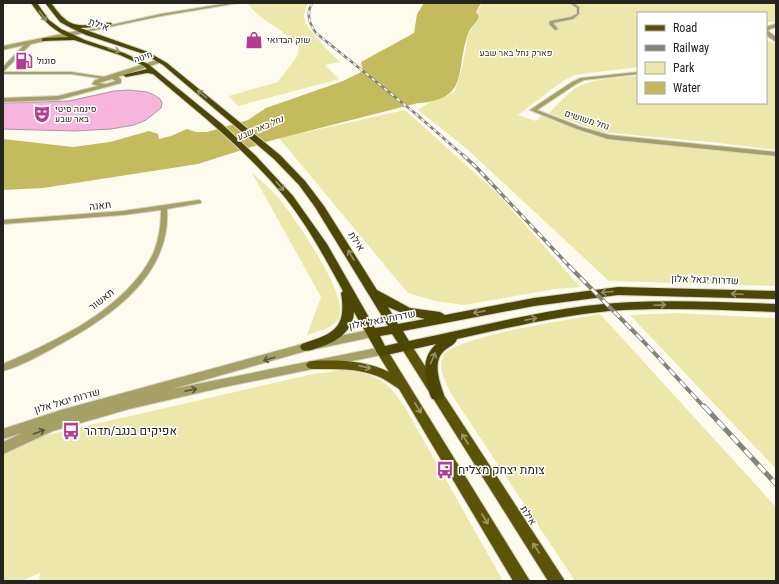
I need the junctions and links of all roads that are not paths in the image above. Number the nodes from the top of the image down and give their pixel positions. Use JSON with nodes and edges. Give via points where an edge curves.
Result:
{"nodes":[{"id":1,"x":34,"y":3,"type":"edge"},
{"id":2,"x":48,"y":3,"type":"edge"},
{"id":3,"x":236,"y":3,"type":"edge"},
{"id":4,"x":570,"y":3,"type":"edge"},
{"id":5,"x":68,"y":25,"type":"junction"},
{"id":6,"x":109,"y":25,"type":"junction"},
{"id":7,"x":54,"y":28,"type":"junction"},
{"id":8,"x":556,"y":29,"type":"dead end"},
{"id":9,"x":80,"y":31,"type":"junction"},
{"id":10,"x":767,"y":33,"type":"edge"},
{"id":11,"x":66,"y":34,"type":"junction"},
{"id":12,"x":98,"y":38,"type":"junction"},
{"id":13,"x":81,"y":40,"type":"junction"},
{"id":14,"x":776,"y":40,"type":"edge"},
{"id":15,"x":35,"y":41,"type":"junction"},
{"id":16,"x":4,"y":48,"type":"edge"},
{"id":17,"x":17,"y":51,"type":"junction"},
{"id":18,"x":134,"y":57,"type":"junction"},
{"id":19,"x":160,"y":61,"type":"junction"},
{"id":20,"x":148,"y":65,"type":"junction"},
{"id":21,"x":3,"y":66,"type":"edge"},
{"id":22,"x":3,"y":70,"type":"edge"},
{"id":23,"x":3,"y":73,"type":"edge"},
{"id":24,"x":158,"y":73,"type":"junction"},
{"id":25,"x":637,"y":73,"type":"edge"},
{"id":26,"x":126,"y":74,"type":"junction"},
{"id":27,"x":90,"y":76,"type":"junction"},
{"id":28,"x":107,"y":78,"type":"junction"},
{"id":29,"x":119,"y":80,"type":"junction"},
{"id":30,"x":96,"y":83,"type":"junction"},
{"id":31,"x":103,"y":87,"type":"junction"},
{"id":32,"x":76,"y":95,"type":"junction"},
{"id":33,"x":3,"y":100,"type":"edge"},
{"id":34,"x":776,"y":154,"type":"edge"},
{"id":35,"x":199,"y":202,"type":"dead end"},
{"id":36,"x":164,"y":208,"type":"junction"},
{"id":37,"x":3,"y":222,"type":"edge"},
{"id":38,"x":344,"y":283,"type":"junction"},
{"id":39,"x":371,"y":289,"type":"junction"},
{"id":40,"x":776,"y":295,"type":"edge"},
{"id":41,"x":776,"y":308,"type":"edge"},
{"id":42,"x":459,"y":316,"type":"junction"},
{"id":43,"x":396,"y":329,"type":"junction"},
{"id":44,"x":466,"y":333,"type":"junction"},
{"id":45,"x":373,"y":334,"type":"junction"},
{"id":46,"x":406,"y":346,"type":"junction"},
{"id":47,"x":306,"y":347,"type":"junction"},
{"id":48,"x":382,"y":351,"type":"junction"},
{"id":49,"x":312,"y":365,"type":"junction"},
{"id":50,"x":3,"y":368,"type":"edge"},
{"id":51,"x":406,"y":388,"type":"junction"},
{"id":52,"x":437,"y":395,"type":"junction"},
{"id":53,"x":3,"y":434,"type":"edge"},
{"id":54,"x":3,"y":448,"type":"edge"},
{"id":55,"x":522,"y":581,"type":"edge"},
{"id":56,"x":557,"y":581,"type":"edge"}],
"edges":[{"from":1,"to":7,"type":"highway","name":"אילת","one_way":true},
{"from":2,"to":5,"type":"highway","name":"אילת"},
{"from":3,"to":6,"type":"street"},
{"from":4,"to":8,"type":"street","via":[[578,8],[578,14],[567,20],[552,22]]},
{"from":5,"to":6,"type":"highway"},
{"from":5,"to":9,"type":"highway","name":"אילת"},
{"from":6,"to":9,"type":"street"},
{"from":6,"to":12,"type":"highway","via":[[97,32]]},
{"from":7,"to":11,"type":"highway","name":"אילת"},
{"from":7,"to":15,"type":"highway","via":[[55,32],[52,35]]},
{"from":9,"to":11,"type":"street"},
{"from":9,"to":12,"type":"highway","name":"אילת"},
{"from":10,"to":14,"type":"street"},
{"from":11,"to":13,"type":"highway","name":"אילת"},
{"from":11,"to":15,"type":"street"},
{"from":12,"to":19,"type":"highway","name":"אילת","via":[[146,53]]},
{"from":13,"to":15,"type":"highway"},
{"from":13,"to":18,"type":"highway","name":"אילת","one_way":true},
{"from":15,"to":16,"type":"street"},
{"from":15,"to":17,"type":"street"},
{"from":15,"to":22,"type":"street"},
{"from":16,"to":17,"type":"street"},
{"from":17,"to":21,"type":"street"},
{"from":18,"to":20,"type":"highway","name":"אילת"},
{"from":18,"to":26,"type":"highway","via":[[136,65]]},
{"from":19,"to":20,"type":"street","name":"חיטה"},
{"from":39,"to":19,"type":"highway","name":"אילת","one_way":true,"via":[[310,193],[294,173],[210,100]]},
{"from":20,"to":24,"type":"highway","name":"אילת"},
{"from":20,"to":26,"type":"street","name":"חיטה"},
{"from":23,"to":27,"type":"street","via":[[57,72]]},
{"from":24,"to":26,"type":"highway","via":[[147,71]]},
{"from":24,"to":38,"type":"highway","name":"אילת","one_way":true,"via":[[274,179],[303,215]]},
{"from":25,"to":34,"type":"street","name":"נחל משושים","via":[[583,79],[533,110],[608,137]]},
{"from":26,"to":28,"type":"street","name":"חיטה"},
{"from":26,"to":29,"type":"street","name":"חיטה"},
{"from":27,"to":28,"type":"street"},
{"from":27,"to":30,"type":"street"},
{"from":28,"to":29,"type":"street"},
{"from":28,"to":30,"type":"street","name":"חיטה"},
{"from":29,"to":31,"type":"street","name":"חיטה","via":[[115,84]]},
{"from":30,"to":31,"type":"street"},
{"from":30,"to":32,"type":"street","name":"חיטה"},
{"from":31,"to":32,"type":"street","name":"חיטה"},
{"from":32,"to":33,"type":"street","name":"חיטה","via":[[48,99]]},
{"from":35,"to":36,"type":"street","name":"תאנה"},
{"from":36,"to":37,"type":"street","name":"תאנה"},
{"from":36,"to":50,"type":"street","name":"תאשור","via":[[164,228],[156,255],[146,272],[131,289],[87,324],[56,343]]},
{"from":38,"to":45,"type":"highway","name":"אילת"},
{"from":38,"to":47,"type":"highway","via":[[350,309],[344,328],[328,340]]},
{"from":39,"to":42,"type":"highway","via":[[388,303],[408,312],[433,316]]},
{"from":39,"to":43,"type":"highway","name":"אילת"},
{"from":40,"to":42,"type":"highway","name":"שדרות יגאל אלון","one_way":true,"via":[[618,291],[561,297]]},
{"from":44,"to":41,"type":"highway","name":"שדרות יגאל אלון","one_way":true,"via":[[548,316],[609,308],[666,304]]},
{"from":42,"to":43,"type":"highway","name":"שדרות יגאל אלון"},
{"from":43,"to":45,"type":"highway","name":"שדרות יגאל אלון"},
{"from":43,"to":46,"type":"highway","name":"אילת"},
{"from":44,"to":46,"type":"highway","name":"שדרות יגאל אלון"},
{"from":52,"to":44,"type":"highway","one_way":true,"via":[[431,376],[431,360],[440,346]]},
{"from":45,"to":47,"type":"street","name":"שדרות יגאל אלון"},
{"from":45,"to":48,"type":"highway","name":"אילת"},
{"from":46,"to":48,"type":"highway","name":"שדרות יגאל אלון"},
{"from":46,"to":52,"type":"main road","name":"אילת"},
{"from":47,"to":53,"type":"street","name":"שדרות יגאל אלון","one_way":true,"via":[[61,415]]},
{"from":48,"to":49,"type":"street","name":"שדרות יגאל אלון"},
{"from":48,"to":51,"type":"main road","name":"אילת"},
{"from":49,"to":51,"type":"main road","one_way":true,"via":[[342,364],[366,367],[386,374]]},
{"from":54,"to":49,"type":"street","name":"שדרות יגאל אלון","one_way":true,"via":[[36,433],[95,413],[166,394]]},
{"from":51,"to":55,"type":"main road","name":"אילת","one_way":true},
{"from":56,"to":52,"type":"main road","name":"אילת","one_way":true}]}
